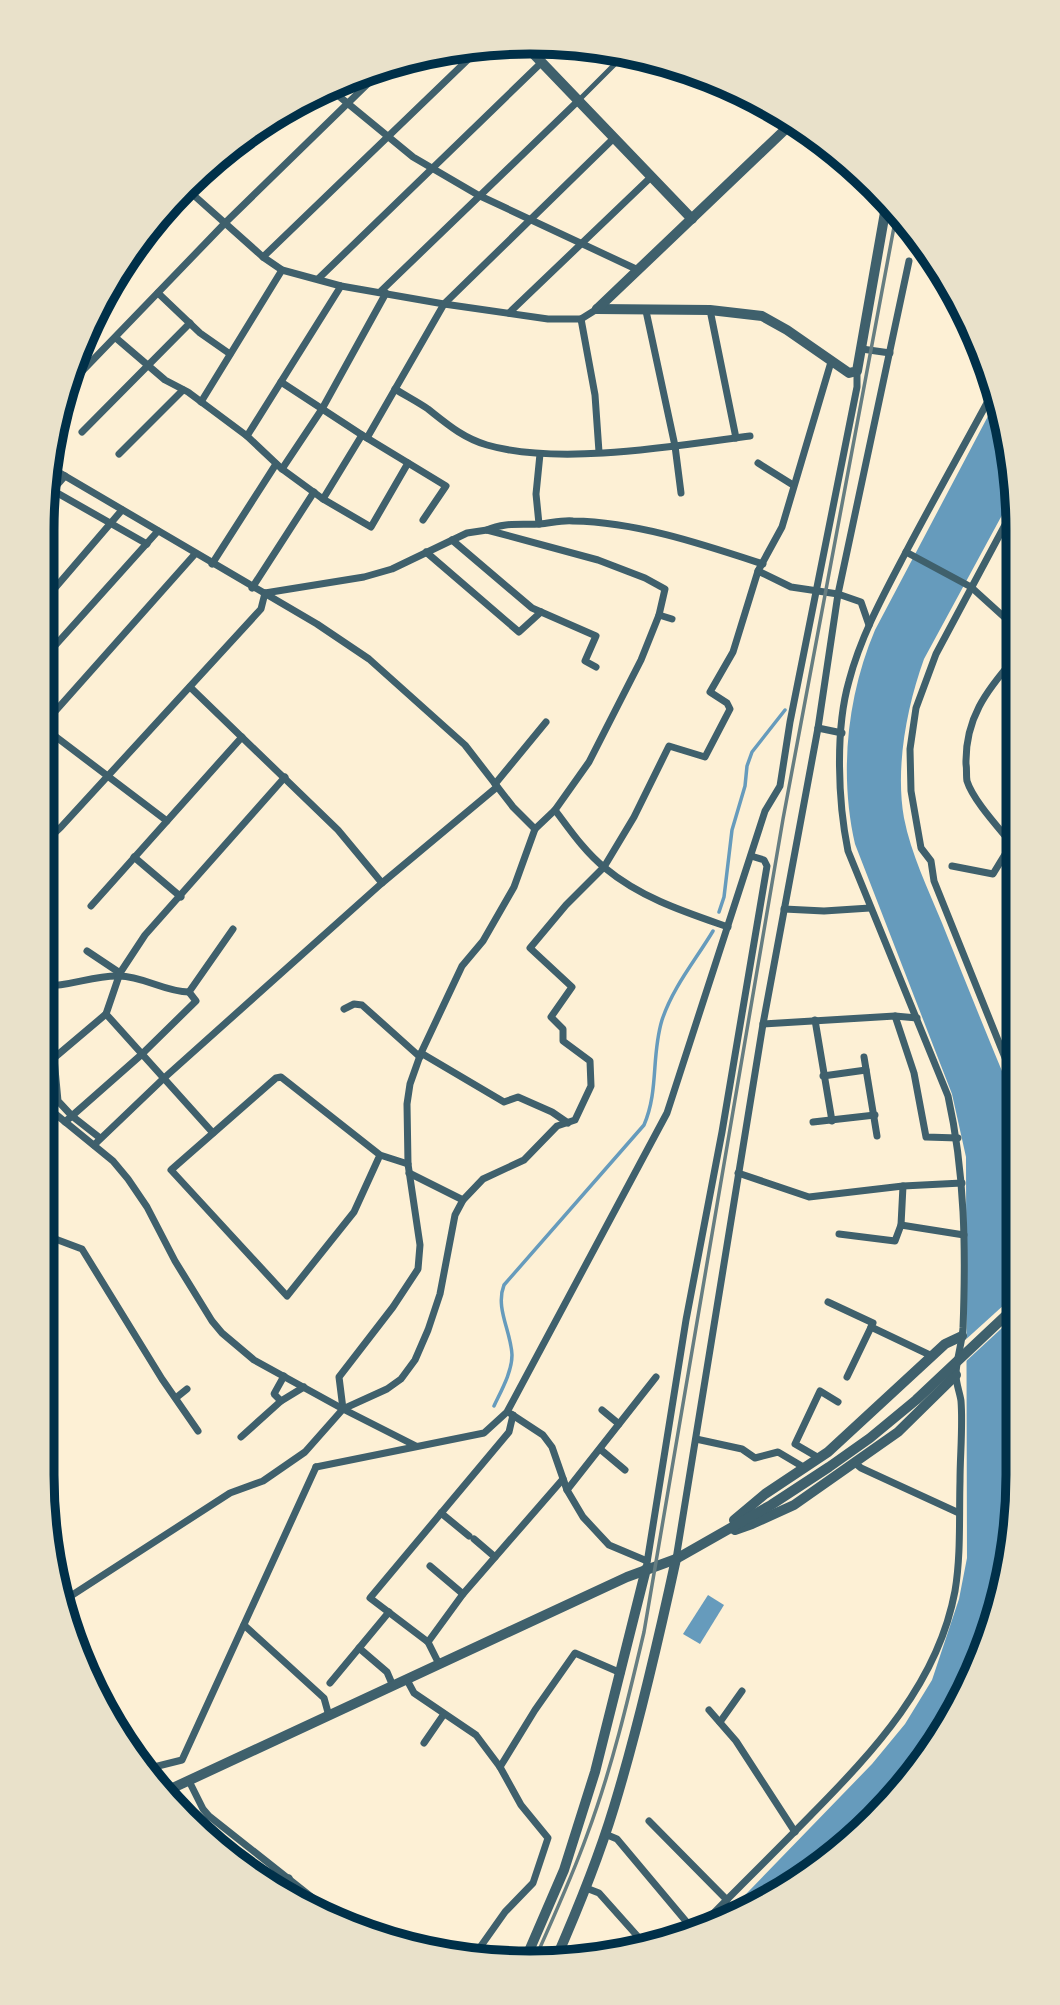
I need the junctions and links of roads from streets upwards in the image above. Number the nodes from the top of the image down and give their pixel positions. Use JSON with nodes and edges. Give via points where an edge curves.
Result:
{"nodes":[{"id":1,"x":534,"y":54,"type":"edge"},
{"id":2,"x":470,"y":58,"type":"edge"},
{"id":3,"x":541,"y":62,"type":"junction"},
{"id":4,"x":617,"y":62,"type":"edge"},
{"id":5,"x":370,"y":82,"type":"edge"},
{"id":6,"x":338,"y":95,"type":"edge"},
{"id":7,"x":578,"y":101,"type":"junction"},
{"id":8,"x":348,"y":103,"type":"junction"},
{"id":9,"x":786,"y":129,"type":"edge"},
{"id":10,"x":388,"y":136,"type":"junction"},
{"id":11,"x":614,"y":138,"type":"junction"},
{"id":12,"x":431,"y":168,"type":"junction"},
{"id":13,"x":651,"y":177,"type":"junction"},
{"id":14,"x":194,"y":194,"type":"edge"},
{"id":15,"x":478,"y":195,"type":"junction"},
{"id":16,"x":885,"y":213,"type":"edge"},
{"id":17,"x":529,"y":219,"type":"junction"},
{"id":18,"x":692,"y":219,"type":"junction"},
{"id":19,"x":226,"y":222,"type":"junction"},
{"id":20,"x":581,"y":244,"type":"junction"},
{"id":21,"x":263,"y":257,"type":"junction"},
{"id":22,"x":909,"y":261,"type":"dead end"},
{"id":23,"x":636,"y":269,"type":"junction"},
{"id":24,"x":282,"y":270,"type":"junction"},
{"id":25,"x":318,"y":279,"type":"junction"},
{"id":26,"x":341,"y":286,"type":"junction"},
{"id":27,"x":158,"y":293,"type":"junction"},
{"id":28,"x":383,"y":293,"type":"junction"},
{"id":29,"x":444,"y":304,"type":"junction"},
{"id":30,"x":597,"y":309,"type":"junction"},
{"id":31,"x":646,"y":310,"type":"junction"},
{"id":32,"x":710,"y":310,"type":"junction"},
{"id":33,"x":509,"y":313,"type":"junction"},
{"id":34,"x":581,"y":319,"type":"junction"},
{"id":35,"x":190,"y":323,"type":"junction"},
{"id":36,"x":116,"y":338,"type":"junction"},
{"id":37,"x":862,"y":349,"type":"junction"},
{"id":38,"x":890,"y":353,"type":"junction"},
{"id":39,"x":230,"y":354,"type":"junction"},
{"id":40,"x":831,"y":362,"type":"junction"},
{"id":41,"x":148,"y":365,"type":"junction"},
{"id":42,"x":857,"y":371,"type":"junction"},
{"id":43,"x":80,"y":375,"type":"edge"},
{"id":44,"x":281,"y":382,"type":"junction"},
{"id":45,"x":183,"y":390,"type":"junction"},
{"id":46,"x":396,"y":390,"type":"junction"},
{"id":47,"x":988,"y":400,"type":"edge"},
{"id":48,"x":201,"y":402,"type":"junction"},
{"id":49,"x":322,"y":409,"type":"junction"},
{"id":50,"x":82,"y":432,"type":"dead end"},
{"id":51,"x":247,"y":436,"type":"junction"},
{"id":52,"x":750,"y":436,"type":"dead end"},
{"id":53,"x":365,"y":437,"type":"junction"},
{"id":54,"x":736,"y":438,"type":"junction"},
{"id":55,"x":675,"y":446,"type":"junction"},
{"id":56,"x":600,"y":452,"type":"junction"},
{"id":57,"x":119,"y":454,"type":"dead end"},
{"id":58,"x":540,"y":454,"type":"junction"},
{"id":59,"x":408,"y":463,"type":"junction"},
{"id":60,"x":758,"y":463,"type":"dead end"},
{"id":61,"x":279,"y":466,"type":"junction"},
{"id":62,"x":58,"y":471,"type":"edge"},
{"id":63,"x":65,"y":475,"type":"junction"},
{"id":64,"x":57,"y":482,"type":"edge"},
{"id":65,"x":793,"y":485,"type":"junction"},
{"id":66,"x":56,"y":492,"type":"edge"},
{"id":67,"x":314,"y":492,"type":"junction"},
{"id":68,"x":681,"y":493,"type":"dead end"},
{"id":69,"x":323,"y":499,"type":"junction"},
{"id":70,"x":122,"y":510,"type":"junction"},
{"id":71,"x":423,"y":520,"type":"dead end"},
{"id":72,"x":1006,"y":522,"type":"edge"},
{"id":73,"x":111,"y":523,"type":"junction"},
{"id":74,"x":538,"y":524,"type":"junction"},
{"id":75,"x":486,"y":530,"type":"junction"},
{"id":76,"x":158,"y":531,"type":"junction"},
{"id":77,"x":452,"y":540,"type":"junction"},
{"id":78,"x":147,"y":544,"type":"junction"},
{"id":79,"x":426,"y":552,"type":"junction"},
{"id":80,"x":908,"y":553,"type":"junction"},
{"id":81,"x":195,"y":554,"type":"junction"},
{"id":82,"x":212,"y":564,"type":"junction"},
{"id":83,"x":760,"y":567,"type":"junction"},
{"id":84,"x":969,"y":586,"type":"junction"},
{"id":85,"x":252,"y":588,"type":"junction"},
{"id":86,"x":54,"y":589,"type":"edge"},
{"id":87,"x":816,"y":591,"type":"junction"},
{"id":88,"x":265,"y":593,"type":"junction"},
{"id":89,"x":838,"y":594,"type":"junction"},
{"id":90,"x":541,"y":612,"type":"junction"},
{"id":91,"x":659,"y":615,"type":"junction"},
{"id":92,"x":672,"y":619,"type":"dead end"},
{"id":93,"x":1006,"y":619,"type":"edge"},
{"id":94,"x":869,"y":625,"type":"junction"},
{"id":95,"x":54,"y":647,"type":"edge"},
{"id":96,"x":596,"y":667,"type":"dead end"},
{"id":97,"x":1006,"y":668,"type":"edge"},
{"id":98,"x":190,"y":687,"type":"junction"},
{"id":99,"x":54,"y":717,"type":"edge"},
{"id":100,"x":546,"y":722,"type":"dead end"},
{"id":101,"x":818,"y":728,"type":"junction"},
{"id":102,"x":842,"y":733,"type":"junction"},
{"id":103,"x":54,"y":736,"type":"edge"},
{"id":104,"x":242,"y":737,"type":"junction"},
{"id":105,"x":108,"y":775,"type":"junction"},
{"id":106,"x":285,"y":777,"type":"junction"},
{"id":107,"x":496,"y":785,"type":"junction"},
{"id":108,"x":555,"y":810,"type":"junction"},
{"id":109,"x":167,"y":821,"type":"junction"},
{"id":110,"x":535,"y":829,"type":"junction"},
{"id":111,"x":54,"y":832,"type":"edge"},
{"id":112,"x":1006,"y":832,"type":"edge"},
{"id":113,"x":1006,"y":854,"type":"edge"},
{"id":114,"x":751,"y":856,"type":"junction"},
{"id":115,"x":134,"y":857,"type":"junction"},
{"id":116,"x":1003,"y":860,"type":"junction"},
{"id":117,"x":1006,"y":862,"type":"edge"},
{"id":118,"x":952,"y":866,"type":"dead end"},
{"id":119,"x":604,"y":867,"type":"junction"},
{"id":120,"x":382,"y":883,"type":"junction"},
{"id":121,"x":181,"y":897,"type":"junction"},
{"id":122,"x":90,"y":906,"type":"dead end"},
{"id":123,"x":870,"y":908,"type":"junction"},
{"id":124,"x":785,"y":909,"type":"junction"},
{"id":125,"x":728,"y":927,"type":"junction"},
{"id":126,"x":233,"y":929,"type":"dead end"},
{"id":127,"x":87,"y":951,"type":"dead end"},
{"id":128,"x":119,"y":974,"type":"junction"},
{"id":129,"x":54,"y":986,"type":"edge"},
{"id":130,"x":189,"y":992,"type":"junction"},
{"id":131,"x":344,"y":1009,"type":"dead end"},
{"id":132,"x":106,"y":1014,"type":"junction"},
{"id":133,"x":895,"y":1016,"type":"junction"},
{"id":134,"x":917,"y":1018,"type":"junction"},
{"id":135,"x":815,"y":1020,"type":"junction"},
{"id":136,"x":763,"y":1024,"type":"junction"},
{"id":137,"x":141,"y":1055,"type":"junction"},
{"id":138,"x":421,"y":1055,"type":"junction"},
{"id":139,"x":864,"y":1057,"type":"dead end"},
{"id":140,"x":1006,"y":1060,"type":"edge"},
{"id":141,"x":866,"y":1070,"type":"junction"},
{"id":142,"x":823,"y":1076,"type":"junction"},
{"id":143,"x":163,"y":1079,"type":"junction"},
{"id":144,"x":54,"y":1113,"type":"edge"},
{"id":145,"x":875,"y":1115,"type":"junction"},
{"id":146,"x":72,"y":1116,"type":"junction"},
{"id":147,"x":832,"y":1121,"type":"junction"},
{"id":148,"x":65,"y":1122,"type":"junction"},
{"id":149,"x":813,"y":1122,"type":"dead end"},
{"id":150,"x":568,"y":1123,"type":"junction"},
{"id":151,"x":213,"y":1133,"type":"junction"},
{"id":152,"x":877,"y":1136,"type":"dead end"},
{"id":153,"x":100,"y":1138,"type":"junction"},
{"id":154,"x":958,"y":1138,"type":"junction"},
{"id":155,"x":94,"y":1145,"type":"junction"},
{"id":156,"x":380,"y":1155,"type":"junction"},
{"id":157,"x":408,"y":1168,"type":"junction"},
{"id":158,"x":738,"y":1173,"type":"junction"},
{"id":159,"x":962,"y":1183,"type":"junction"},
{"id":160,"x":903,"y":1186,"type":"junction"},
{"id":161,"x":463,"y":1200,"type":"junction"},
{"id":162,"x":901,"y":1225,"type":"junction"},
{"id":163,"x":839,"y":1234,"type":"dead end"},
{"id":164,"x":964,"y":1235,"type":"junction"},
{"id":165,"x":54,"y":1238,"type":"edge"},
{"id":166,"x":828,"y":1301,"type":"dead end"},
{"id":167,"x":1006,"y":1315,"type":"edge"},
{"id":168,"x":871,"y":1327,"type":"junction"},
{"id":169,"x":962,"y":1336,"type":"junction"},
{"id":170,"x":932,"y":1356,"type":"junction"},
{"id":171,"x":956,"y":1375,"type":"junction"},
{"id":172,"x":284,"y":1376,"type":"junction"},
{"id":173,"x":656,"y":1377,"type":"dead end"},
{"id":174,"x":847,"y":1377,"type":"dead end"},
{"id":175,"x":304,"y":1387,"type":"junction"},
{"id":176,"x":187,"y":1389,"type":"dead end"},
{"id":177,"x":177,"y":1397,"type":"junction"},
{"id":178,"x":281,"y":1401,"type":"junction"},
{"id":179,"x":838,"y":1402,"type":"dead end"},
{"id":180,"x":342,"y":1409,"type":"junction"},
{"id":181,"x":602,"y":1410,"type":"dead end"},
{"id":182,"x":510,"y":1413,"type":"junction"},
{"id":183,"x":619,"y":1424,"type":"junction"},
{"id":184,"x":198,"y":1431,"type":"dead end"},
{"id":185,"x":241,"y":1437,"type":"dead end"},
{"id":186,"x":696,"y":1439,"type":"junction"},
{"id":187,"x":416,"y":1446,"type":"junction"},
{"id":188,"x":600,"y":1449,"type":"junction"},
{"id":189,"x":304,"y":1452,"type":"junction"},
{"id":190,"x":819,"y":1458,"type":"junction"},
{"id":191,"x":855,"y":1463,"type":"junction"},
{"id":192,"x":316,"y":1467,"type":"junction"},
{"id":193,"x":805,"y":1468,"type":"junction"},
{"id":194,"x":625,"y":1470,"type":"dead end"},
{"id":195,"x":563,"y":1479,"type":"junction"},
{"id":196,"x":567,"y":1490,"type":"junction"},
{"id":197,"x":441,"y":1513,"type":"junction"},
{"id":198,"x":959,"y":1513,"type":"junction"},
{"id":199,"x":715,"y":1536,"type":"junction"},
{"id":200,"x":495,"y":1557,"type":"junction"},
{"id":201,"x":676,"y":1559,"type":"junction"},
{"id":202,"x":646,"y":1565,"type":"junction"},
{"id":203,"x":430,"y":1566,"type":"dead end"},
{"id":204,"x":463,"y":1594,"type":"junction"},
{"id":205,"x":70,"y":1597,"type":"edge"},
{"id":206,"x":389,"y":1612,"type":"junction"},
{"id":207,"x":244,"y":1625,"type":"junction"},
{"id":208,"x":428,"y":1642,"type":"junction"},
{"id":209,"x":359,"y":1648,"type":"junction"},
{"id":210,"x":439,"y":1664,"type":"junction"},
{"id":211,"x":621,"y":1673,"type":"junction"},
{"id":212,"x":407,"y":1680,"type":"junction"},
{"id":213,"x":330,"y":1683,"type":"dead end"},
{"id":214,"x":393,"y":1686,"type":"junction"},
{"id":215,"x":743,"y":1691,"type":"dead end"},
{"id":216,"x":709,"y":1710,"type":"dead end"},
{"id":217,"x":444,"y":1714,"type":"junction"},
{"id":218,"x":329,"y":1716,"type":"junction"},
{"id":219,"x":720,"y":1722,"type":"junction"},
{"id":220,"x":424,"y":1743,"type":"dead end"},
{"id":221,"x":154,"y":1767,"type":"edge"},
{"id":222,"x":499,"y":1767,"type":"junction"},
{"id":223,"x":189,"y":1781,"type":"junction"},
{"id":224,"x":172,"y":1789,"type":"edge"},
{"id":225,"x":649,"y":1821,"type":"dead end"},
{"id":226,"x":795,"y":1832,"type":"junction"},
{"id":227,"x":605,"y":1834,"type":"junction"},
{"id":228,"x":289,"y":1878,"type":"junction"},
{"id":229,"x":285,"y":1883,"type":"edge"},
{"id":230,"x":586,"y":1888,"type":"junction"},
{"id":231,"x":315,"y":1899,"type":"edge"},
{"id":232,"x":727,"y":1900,"type":"junction"},
{"id":233,"x":713,"y":1915,"type":"edge"},
{"id":234,"x":689,"y":1924,"type":"edge"},
{"id":235,"x":639,"y":1938,"type":"edge"},
{"id":236,"x":480,"y":1948,"type":"edge"},
{"id":237,"x":560,"y":1950,"type":"edge"},
{"id":238,"x":529,"y":1951,"type":"edge"}],
"edges":[{"from":1,"to":3,"type":"street"},
{"from":2,"to":10,"type":"street"},
{"from":3,"to":7,"type":"street"},
{"from":3,"to":12,"type":"street"},
{"from":4,"to":7,"type":"street"},
{"from":5,"to":8,"type":"street"},
{"from":6,"to":8,"type":"street"},
{"from":7,"to":11,"type":"street"},
{"from":7,"to":15,"type":"street"},
{"from":8,"to":10,"type":"street"},
{"from":8,"to":19,"type":"street"},
{"from":9,"to":18,"type":"street"},
{"from":10,"to":12,"type":"street"},
{"from":10,"to":21,"type":"street"},
{"from":11,"to":13,"type":"street"},
{"from":11,"to":17,"type":"street"},
{"from":12,"to":15,"type":"street"},
{"from":12,"to":25,"type":"street"},
{"from":13,"to":18,"type":"street"},
{"from":13,"to":20,"type":"street"},
{"from":14,"to":19,"type":"street"},
{"from":15,"to":17,"type":"street"},
{"from":15,"to":28,"type":"street"},
{"from":16,"to":37,"type":"street"},
{"from":17,"to":20,"type":"street"},
{"from":17,"to":29,"type":"street"},
{"from":18,"to":23,"type":"street"},
{"from":19,"to":21,"type":"street"},
{"from":19,"to":27,"type":"street"},
{"from":20,"to":23,"type":"street"},
{"from":20,"to":33,"type":"street"},
{"from":21,"to":24,"type":"street"},
{"from":22,"to":38,"type":"street"},
{"from":23,"to":30,"type":"street"},
{"from":24,"to":25,"type":"street"},
{"from":24,"to":39,"type":"street"},
{"from":25,"to":26,"type":"street"},
{"from":26,"to":28,"type":"street"},
{"from":26,"to":44,"type":"street"},
{"from":27,"to":35,"type":"street"},
{"from":27,"to":36,"type":"street"},
{"from":28,"to":29,"type":"street"},
{"from":28,"to":49,"type":"street"},
{"from":29,"to":33,"type":"street"},
{"from":29,"to":46,"type":"street"},
{"from":30,"to":31,"type":"street"},
{"from":30,"to":34,"type":"street"},
{"from":31,"to":32,"type":"street"},
{"from":31,"to":55,"type":"street"},
{"from":32,"to":40,"type":"street","via":[[762,316]]},
{"from":32,"to":54,"type":"street"},
{"from":33,"to":34,"type":"street"},
{"from":34,"to":56,"type":"street"},
{"from":35,"to":39,"type":"street"},
{"from":35,"to":41,"type":"street"},
{"from":36,"to":41,"type":"street"},
{"from":36,"to":43,"type":"street"},
{"from":37,"to":38,"type":"street"},
{"from":37,"to":42,"type":"street"},
{"from":38,"to":89,"type":"street"},
{"from":39,"to":48,"type":"street"},
{"from":40,"to":42,"type":"street","via":[[849,373]]},
{"from":40,"to":65,"type":"street"},
{"from":41,"to":45,"type":"street"},
{"from":41,"to":50,"type":"street"},
{"from":42,"to":87,"type":"street"},
{"from":44,"to":49,"type":"street"},
{"from":44,"to":51,"type":"street"},
{"from":45,"to":48,"type":"street"},
{"from":45,"to":57,"type":"street"},
{"from":46,"to":53,"type":"street"},
{"from":46,"to":58,"type":"street","via":[[487,446]]},
{"from":47,"to":80,"type":"street"},
{"from":48,"to":51,"type":"street"},
{"from":49,"to":53,"type":"street"},
{"from":49,"to":61,"type":"street"},
{"from":51,"to":61,"type":"street"},
{"from":52,"to":54,"type":"street"},
{"from":53,"to":59,"type":"street"},
{"from":53,"to":69,"type":"street"},
{"from":54,"to":55,"type":"street"},
{"from":55,"to":56,"type":"street"},
{"from":55,"to":68,"type":"street"},
{"from":56,"to":58,"type":"street"},
{"from":58,"to":74,"type":"street"},
{"from":59,"to":69,"type":"street","via":[[371,527]]},
{"from":59,"to":71,"type":"street","via":[[446,486]]},
{"from":60,"to":65,"type":"street"},
{"from":61,"to":67,"type":"street"},
{"from":61,"to":82,"type":"street"},
{"from":62,"to":63,"type":"street"},
{"from":63,"to":64,"type":"street"},
{"from":63,"to":70,"type":"street"},
{"from":65,"to":83,"type":"street","via":[[782,527]]},
{"from":66,"to":73,"type":"street"},
{"from":67,"to":69,"type":"street"},
{"from":67,"to":85,"type":"street"},
{"from":70,"to":73,"type":"street"},
{"from":70,"to":76,"type":"street"},
{"from":72,"to":84,"type":"street"},
{"from":73,"to":78,"type":"street"},
{"from":73,"to":86,"type":"street"},
{"from":74,"to":75,"type":"street","via":[[499,524]]},
{"from":74,"to":83,"type":"street","via":[[572,521],[634,528],[696,542]]},
{"from":75,"to":77,"type":"street"},
{"from":75,"to":91,"type":"street","via":[[598,560],[645,578],[666,589]]},
{"from":76,"to":78,"type":"street"},
{"from":76,"to":81,"type":"street"},
{"from":77,"to":79,"type":"street"},
{"from":77,"to":90,"type":"street"},
{"from":78,"to":95,"type":"street"},
{"from":79,"to":88,"type":"street","via":[[364,577]]},
{"from":79,"to":90,"type":"street","via":[[519,632]]},
{"from":80,"to":84,"type":"street"},
{"from":80,"to":94,"type":"street"},
{"from":81,"to":82,"type":"street"},
{"from":81,"to":99,"type":"street"},
{"from":82,"to":85,"type":"street"},
{"from":83,"to":87,"type":"street","via":[[791,587]]},
{"from":83,"to":119,"type":"street","via":[[733,652],[710,692],[730,709],[724,721],[705,757],[669,746]]},
{"from":84,"to":93,"type":"street"},
{"from":84,"to":140,"type":"street","via":[[916,708],[910,749],[911,791],[921,848],[931,861],[934,881]]},
{"from":85,"to":88,"type":"street"},
{"from":87,"to":89,"type":"street"},
{"from":87,"to":114,"type":"street","via":[[780,786],[765,811]]},
{"from":88,"to":98,"type":"street","via":[[261,609]]},
{"from":88,"to":107,"type":"street","via":[[369,659],[465,745]]},
{"from":89,"to":94,"type":"street","via":[[861,602]]},
{"from":89,"to":101,"type":"street"},
{"from":90,"to":96,"type":"street","via":[[596,636],[584,661]]},
{"from":91,"to":92,"type":"street"},
{"from":91,"to":108,"type":"street","via":[[589,762]]},
{"from":94,"to":102,"type":"street","via":[[848,683]]},
{"from":97,"to":112,"type":"street","via":[[976,712],[966,755],[967,781]]},
{"from":98,"to":104,"type":"street"},
{"from":98,"to":105,"type":"street"},
{"from":100,"to":107,"type":"street"},
{"from":101,"to":102,"type":"street"},
{"from":101,"to":124,"type":"street"},
{"from":102,"to":123,"type":"street","via":[[842,822]]},
{"from":103,"to":105,"type":"street"},
{"from":104,"to":106,"type":"street"},
{"from":104,"to":109,"type":"street"},
{"from":105,"to":109,"type":"street"},
{"from":105,"to":111,"type":"street"},
{"from":106,"to":120,"type":"street"},
{"from":106,"to":121,"type":"street"},
{"from":107,"to":110,"type":"street"},
{"from":107,"to":120,"type":"street"},
{"from":108,"to":110,"type":"street"},
{"from":108,"to":119,"type":"street"},
{"from":109,"to":115,"type":"street"},
{"from":110,"to":138,"type":"street","via":[[514,887],[483,941],[462,966]]},
{"from":113,"to":116,"type":"street"},
{"from":114,"to":125,"type":"street"},
{"from":114,"to":202,"type":"street","via":[[767,866]]},
{"from":115,"to":121,"type":"street"},
{"from":115,"to":122,"type":"street"},
{"from":116,"to":117,"type":"street"},
{"from":116,"to":118,"type":"street","via":[[993,874]]},
{"from":119,"to":125,"type":"street","via":[[669,907]]},
{"from":119,"to":150,"type":"street","via":[[530,948],[572,987],[551,1017],[563,1029],[563,1041],[590,1061],[591,1087],[575,1120]]},
{"from":120,"to":143,"type":"street"},
{"from":121,"to":128,"type":"street","via":[[145,935]]},
{"from":123,"to":124,"type":"street"},
{"from":123,"to":134,"type":"street"},
{"from":124,"to":136,"type":"street"},
{"from":125,"to":182,"type":"street","via":[[667,1114]]},
{"from":126,"to":130,"type":"street"},
{"from":127,"to":128,"type":"street"},
{"from":128,"to":129,"type":"street"},
{"from":128,"to":130,"type":"street"},
{"from":128,"to":132,"type":"street"},
{"from":130,"to":137,"type":"street","via":[[195,1001]]},
{"from":131,"to":138,"type":"street","via":[[362,1005]]},
{"from":132,"to":137,"type":"street"},
{"from":132,"to":146,"type":"street","via":[[54,1059],[58,1101]]},
{"from":133,"to":134,"type":"street"},
{"from":133,"to":135,"type":"street"},
{"from":133,"to":154,"type":"street","via":[[914,1073],[926,1137]]},
{"from":134,"to":154,"type":"street","via":[[948,1096]]},
{"from":135,"to":136,"type":"street"},
{"from":135,"to":142,"type":"street"},
{"from":136,"to":158,"type":"street"},
{"from":137,"to":143,"type":"street"},
{"from":137,"to":146,"type":"street"},
{"from":138,"to":150,"type":"street","via":[[504,1102],[518,1097]]},
{"from":138,"to":157,"type":"street","via":[[407,1104]]},
{"from":139,"to":141,"type":"street"},
{"from":141,"to":142,"type":"street"},
{"from":141,"to":145,"type":"street"},
{"from":142,"to":147,"type":"street"},
{"from":143,"to":151,"type":"street"},
{"from":143,"to":153,"type":"street"},
{"from":144,"to":148,"type":"street"},
{"from":145,"to":147,"type":"street"},
{"from":145,"to":152,"type":"street"},
{"from":146,"to":148,"type":"street"},
{"from":146,"to":153,"type":"street"},
{"from":147,"to":149,"type":"street"},
{"from":148,"to":155,"type":"street"},
{"from":150,"to":161,"type":"street","via":[[557,1126],[524,1160],[483,1179]]},
{"from":151,"to":156,"type":"street","via":[[281,1077]]},
{"from":151,"to":156,"type":"street","via":[[171,1170],[287,1296],[354,1212]]},
{"from":153,"to":155,"type":"street"},
{"from":154,"to":159,"type":"street"},
{"from":155,"to":172,"type":"street","via":[[113,1161],[147,1207],[212,1321],[254,1360]]},
{"from":156,"to":157,"type":"street"},
{"from":157,"to":161,"type":"street"},
{"from":157,"to":180,"type":"street","via":[[420,1245],[418,1269],[339,1377]]},
{"from":158,"to":160,"type":"street","via":[[808,1197]]},
{"from":158,"to":186,"type":"street"},
{"from":159,"to":160,"type":"street"},
{"from":159,"to":164,"type":"street"},
{"from":160,"to":162,"type":"street"},
{"from":161,"to":180,"type":"street","via":[[440,1294],[415,1360],[387,1389]]},
{"from":162,"to":163,"type":"street","via":[[895,1241]]},
{"from":162,"to":164,"type":"street"},
{"from":164,"to":169,"type":"street"},
{"from":165,"to":177,"type":"street","via":[[82,1249]]},
{"from":166,"to":168,"type":"street","via":[[873,1322]]},
{"from":167,"to":199,"type":"street","via":[[870,1438]]},
{"from":168,"to":170,"type":"street"},
{"from":168,"to":174,"type":"street"},
{"from":169,"to":170,"type":"street"},
{"from":169,"to":171,"type":"street"},
{"from":170,"to":190,"type":"street"},
{"from":171,"to":191,"type":"street","via":[[898,1432]]},
{"from":171,"to":198,"type":"street","via":[[961,1401]]},
{"from":172,"to":175,"type":"street"},
{"from":172,"to":178,"type":"street","via":[[274,1394]]},
{"from":173,"to":183,"type":"street"},
{"from":175,"to":178,"type":"street"},
{"from":175,"to":180,"type":"street"},
{"from":176,"to":177,"type":"street"},
{"from":177,"to":184,"type":"street"},
{"from":178,"to":185,"type":"street"},
{"from":179,"to":190,"type":"street","via":[[820,1391],[795,1444]]},
{"from":180,"to":187,"type":"street"},
{"from":180,"to":189,"type":"street"},
{"from":181,"to":183,"type":"street"},
{"from":182,"to":187,"type":"street","via":[[484,1433]]},
{"from":182,"to":195,"type":"street","via":[[543,1435]]},
{"from":182,"to":197,"type":"street","via":[[509,1432]]},
{"from":183,"to":188,"type":"street"},
{"from":186,"to":193,"type":"street","via":[[742,1449],[755,1458],[778,1452]]},
{"from":186,"to":201,"type":"street"},
{"from":187,"to":192,"type":"street"},
{"from":188,"to":194,"type":"street"},
{"from":188,"to":196,"type":"street"},
{"from":189,"to":192,"type":"street"},
{"from":189,"to":205,"type":"street","via":[[263,1481],[230,1493]]},
{"from":190,"to":193,"type":"street"},
{"from":191,"to":198,"type":"street"},
{"from":191,"to":199,"type":"street","via":[[794,1505]]},
{"from":192,"to":207,"type":"street"},
{"from":193,"to":199,"type":"street"},
{"from":195,"to":196,"type":"street"},
{"from":195,"to":200,"type":"street"},
{"from":196,"to":202,"type":"street","via":[[583,1517],[609,1545]]},
{"from":197,"to":200,"type":"street"},
{"from":197,"to":206,"type":"street","via":[[370,1598]]},
{"from":198,"to":226,"type":"street","via":[[954,1593],[928,1668],[878,1745]]},
{"from":199,"to":201,"type":"street"},
{"from":200,"to":204,"type":"street"},
{"from":201,"to":202,"type":"street"},
{"from":201,"to":227,"type":"street","via":[[649,1685]]},
{"from":202,"to":210,"type":"street"},
{"from":202,"to":211,"type":"street"},
{"from":203,"to":204,"type":"street"},
{"from":204,"to":208,"type":"street"},
{"from":206,"to":208,"type":"street"},
{"from":206,"to":209,"type":"street"},
{"from":207,"to":218,"type":"street","via":[[324,1698]]},
{"from":207,"to":221,"type":"street","via":[[182,1760]]},
{"from":208,"to":210,"type":"street"},
{"from":209,"to":213,"type":"street"},
{"from":209,"to":214,"type":"street","via":[[387,1672]]},
{"from":210,"to":212,"type":"street"},
{"from":211,"to":222,"type":"street","via":[[575,1653]]},
{"from":211,"to":238,"type":"street","via":[[564,1870]]},
{"from":212,"to":214,"type":"street"},
{"from":212,"to":217,"type":"street","via":[[414,1693]]},
{"from":214,"to":218,"type":"street"},
{"from":215,"to":219,"type":"street"},
{"from":216,"to":219,"type":"street"},
{"from":217,"to":220,"type":"street"},
{"from":217,"to":222,"type":"street","via":[[475,1735]]},
{"from":218,"to":223,"type":"street"},
{"from":219,"to":226,"type":"street"},
{"from":222,"to":236,"type":"street","via":[[548,1838],[533,1883]]},
{"from":223,"to":224,"type":"street"},
{"from":223,"to":228,"type":"street","via":[[209,1816]]},
{"from":225,"to":232,"type":"street"},
{"from":226,"to":232,"type":"street"},
{"from":227,"to":230,"type":"street"},
{"from":227,"to":234,"type":"street","via":[[617,1839]]},
{"from":228,"to":229,"type":"street"},
{"from":228,"to":231,"type":"street"},
{"from":230,"to":235,"type":"street","via":[[599,1893]]},
{"from":230,"to":237,"type":"street"},
{"from":232,"to":233,"type":"street"}]}
